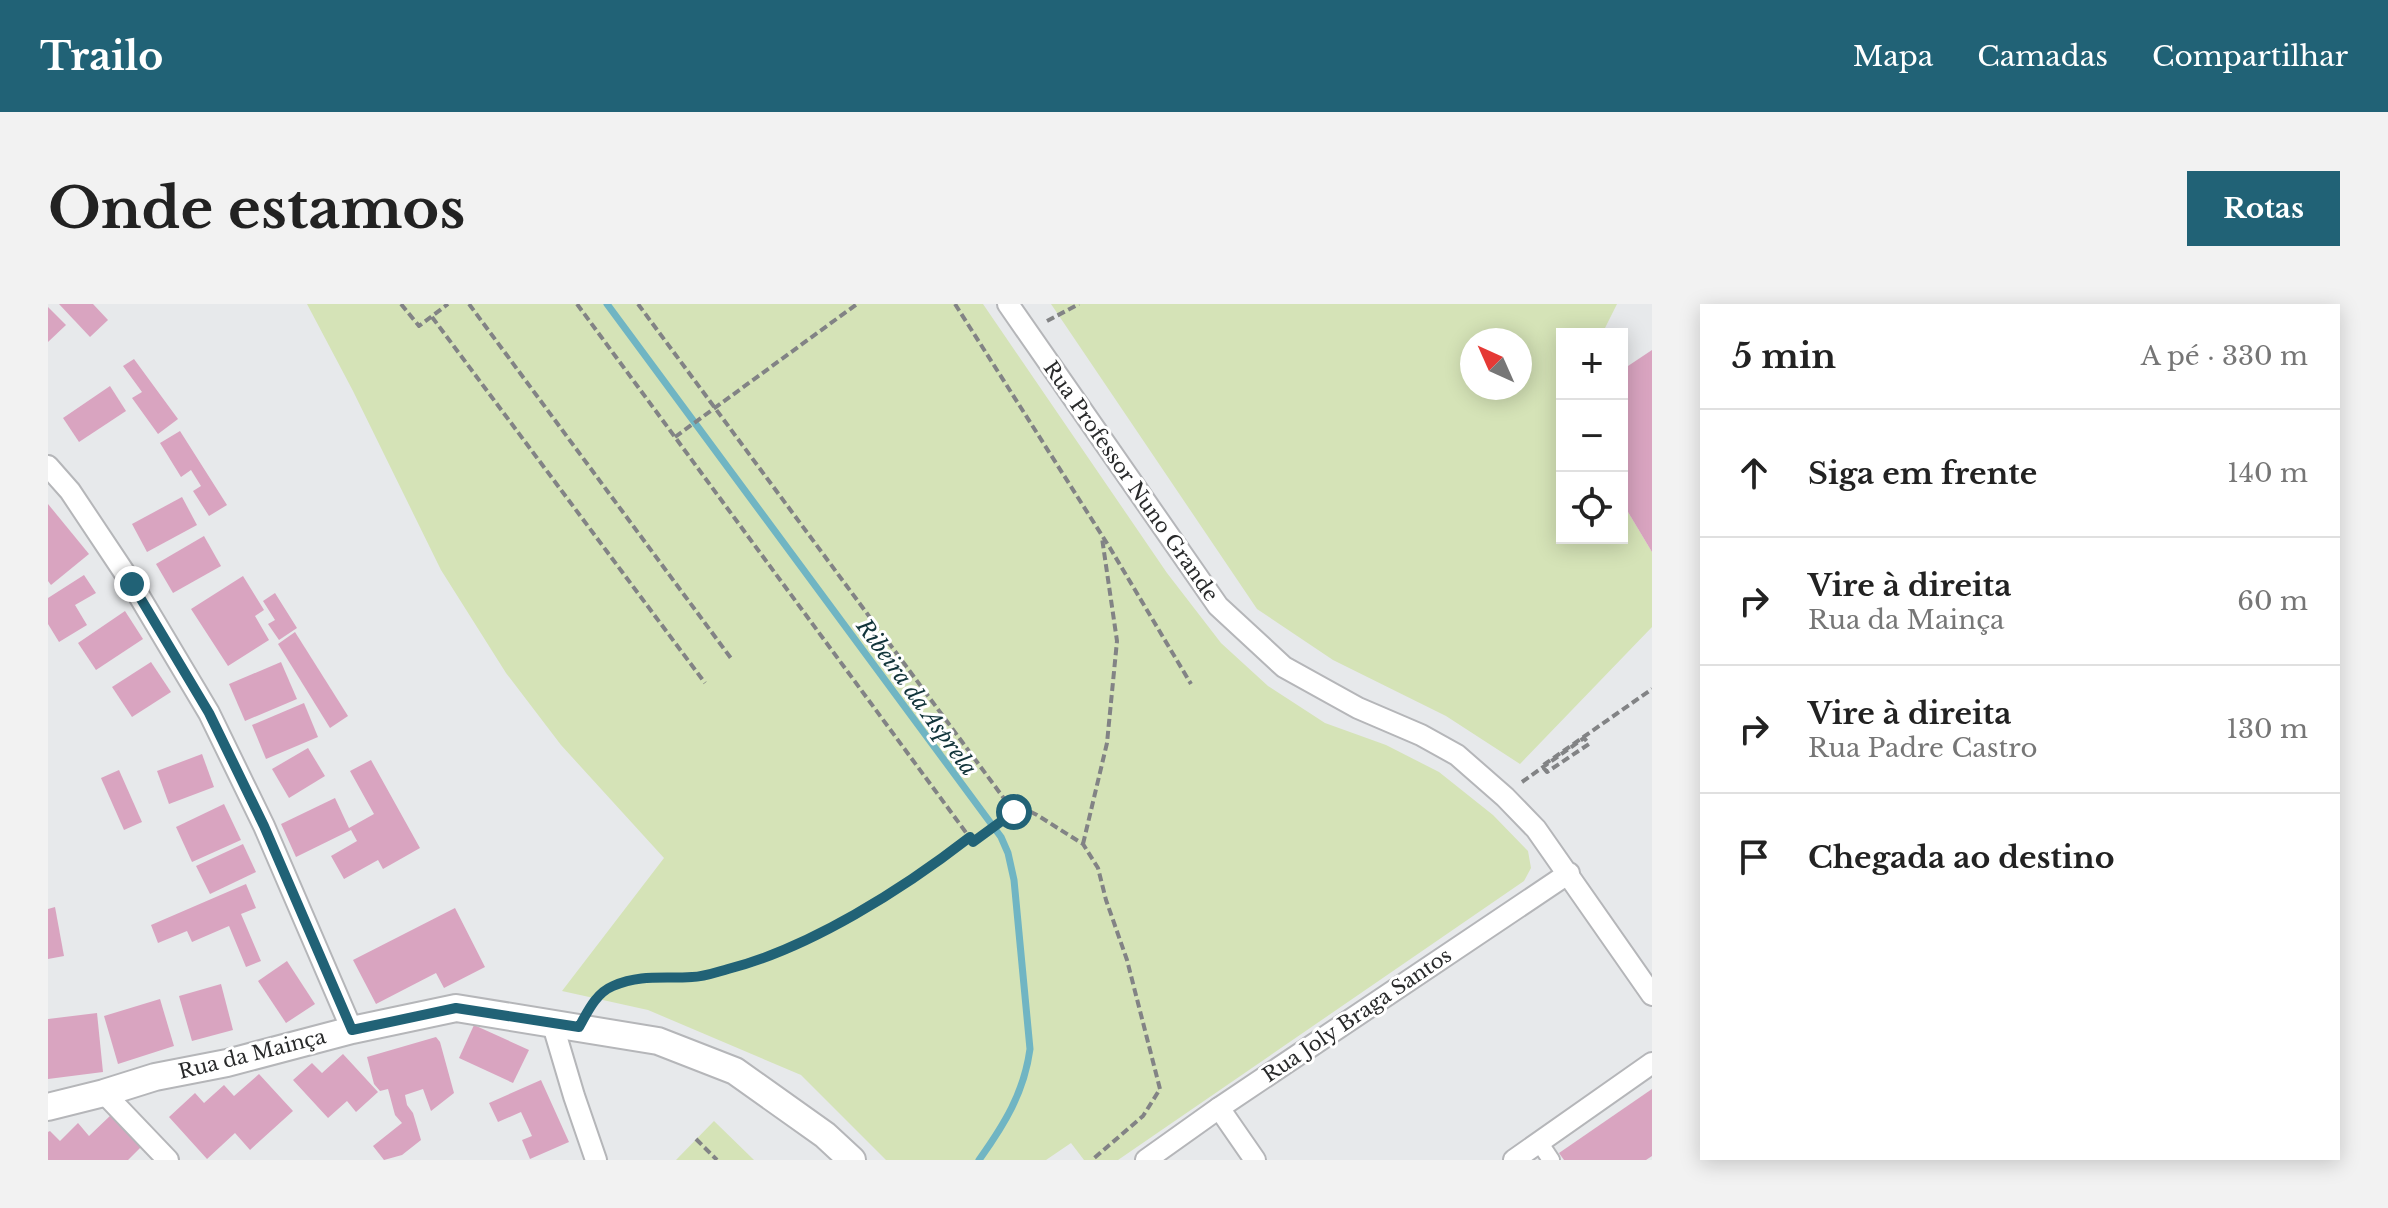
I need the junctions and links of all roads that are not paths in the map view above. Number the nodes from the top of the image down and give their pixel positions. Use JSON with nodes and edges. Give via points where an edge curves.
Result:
{"nodes":[{"id":1,"x":1008,"y":304,"type":"edge"},
{"id":2,"x":48,"y":466,"type":"edge"},
{"id":3,"x":1569,"y":873,"type":"junction"},
{"id":4,"x":1652,"y":995,"type":"edge"},
{"id":5,"x":552,"y":1022,"type":"junction"},
{"id":6,"x":352,"y":1030,"type":"junction"},
{"id":7,"x":1652,"y":1063,"type":"edge"},
{"id":8,"x":104,"y":1093,"type":"junction"},
{"id":9,"x":48,"y":1107,"type":"edge"},
{"id":10,"x":1219,"y":1108,"type":"junction"},
{"id":11,"x":1539,"y":1142,"type":"junction"},
{"id":12,"x":168,"y":1160,"type":"edge"},
{"id":13,"x":596,"y":1160,"type":"edge"},
{"id":14,"x":852,"y":1160,"type":"edge"},
{"id":15,"x":1146,"y":1160,"type":"edge"},
{"id":16,"x":1255,"y":1160,"type":"edge"},
{"id":17,"x":1514,"y":1160,"type":"edge"},
{"id":18,"x":1551,"y":1160,"type":"edge"}],
"edges":[{"from":1,"to":3,"type":"street","name":"Rua Professor Nuno Grande","via":[[1218,606],[1284,667],[1457,755],[1536,829]]},
{"from":2,"to":6,"type":"street","via":[[132,584],[209,713]]},
{"from":3,"to":4,"type":"street","name":"Rua Professor Nuno Grande"},
{"from":3,"to":10,"type":"street","name":"Rua Joly Braga Santos"},
{"from":5,"to":6,"type":"street","name":"Rua da Mainça","via":[[456,1008]]},
{"from":5,"to":13,"type":"street"},
{"from":5,"to":14,"type":"street","name":"Rua da Mainça","via":[[658,1041],[735,1071]]},
{"from":6,"to":8,"type":"street","name":"Rua da Mainça"},
{"from":7,"to":11,"type":"street"},
{"from":8,"to":9,"type":"street","name":"Rua da Mainça"},
{"from":8,"to":12,"type":"street"},
{"from":10,"to":15,"type":"street","name":"Rua Joly Braga Santos"},
{"from":10,"to":16,"type":"street"},
{"from":11,"to":17,"type":"street"},
{"from":11,"to":18,"type":"street"}]}
